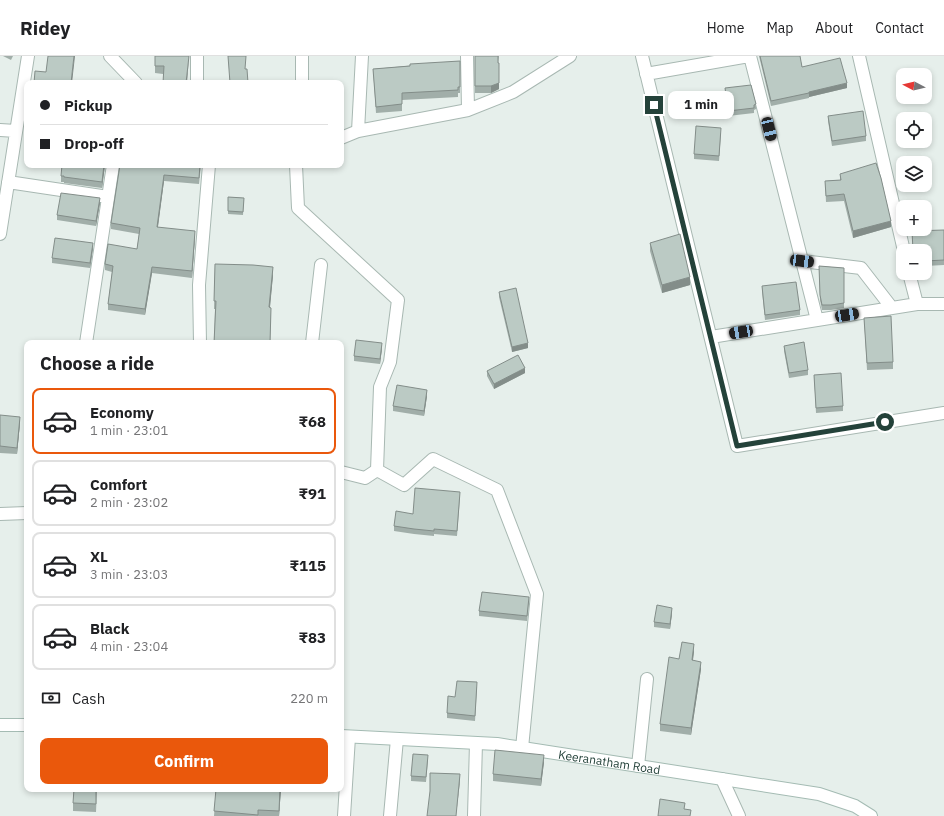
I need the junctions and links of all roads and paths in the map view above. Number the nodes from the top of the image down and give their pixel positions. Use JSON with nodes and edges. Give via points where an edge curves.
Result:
{"nodes":[{"id":1,"x":28,"y":56,"type":"edge"},
{"id":2,"x":110,"y":56,"type":"edge"},
{"id":3,"x":197,"y":56,"type":"edge"},
{"id":4,"x":302,"y":56,"type":"edge"},
{"id":5,"x":362,"y":56,"type":"edge"},
{"id":6,"x":467,"y":56,"type":"edge"},
{"id":7,"x":570,"y":56,"type":"edge"},
{"id":8,"x":642,"y":56,"type":"edge"},
{"id":9,"x":750,"y":56,"type":"edge"},
{"id":10,"x":860,"y":56,"type":"edge"},
{"id":11,"x":646,"y":74,"type":"junction"},
{"id":12,"x":24,"y":80,"type":"edge"},
{"id":13,"x":130,"y":80,"type":"edge"},
{"id":14,"x":197,"y":80,"type":"edge"},
{"id":15,"x":302,"y":80,"type":"edge"},
{"id":16,"x":24,"y":81,"type":"edge"},
{"id":17,"x":468,"y":110,"type":"junction"},
{"id":18,"x":0,"y":130,"type":"edge"},
{"id":19,"x":16,"y":131,"type":"junction"},
{"id":20,"x":358,"y":131,"type":"junction"},
{"id":21,"x":344,"y":137,"type":"edge"},
{"id":22,"x":113,"y":168,"type":"edge"},
{"id":23,"x":209,"y":168,"type":"edge"},
{"id":24,"x":296,"y":168,"type":"edge"},
{"id":25,"x":8,"y":182,"type":"junction"},
{"id":26,"x":108,"y":197,"type":"junction"},
{"id":27,"x":0,"y":234,"type":"edge"},
{"id":28,"x":902,"y":244,"type":"edge"},
{"id":29,"x":802,"y":261,"type":"junction"},
{"id":30,"x":321,"y":265,"type":"dead end"},
{"id":31,"x":911,"y":280,"type":"edge"},
{"id":32,"x":917,"y":304,"type":"junction"},
{"id":33,"x":944,"y":304,"type":"edge"},
{"id":34,"x":892,"y":308,"type":"junction"},
{"id":35,"x":817,"y":320,"type":"junction"},
{"id":36,"x":710,"y":337,"type":"junction"},
{"id":37,"x":86,"y":340,"type":"edge"},
{"id":38,"x":200,"y":340,"type":"edge"},
{"id":39,"x":312,"y":340,"type":"edge"},
{"id":40,"x":944,"y":413,"type":"edge"},
{"id":41,"x":378,"y":470,"type":"junction"},
{"id":42,"x":344,"y":473,"type":"edge"},
{"id":43,"x":24,"y":513,"type":"edge"},
{"id":44,"x":0,"y":514,"type":"edge"},
{"id":45,"x":648,"y":680,"type":"dead end"},
{"id":46,"x":0,"y":725,"type":"edge"},
{"id":47,"x":24,"y":725,"type":"edge"},
{"id":48,"x":345,"y":736,"type":"edge"},
{"id":49,"x":397,"y":739,"type":"junction"},
{"id":50,"x":476,"y":743,"type":"junction"},
{"id":51,"x":522,"y":748,"type":"junction"},
{"id":52,"x":638,"y":766,"type":"junction"},
{"id":53,"x":722,"y":779,"type":"junction"},
{"id":54,"x":344,"y":816,"type":"edge"},
{"id":55,"x":390,"y":816,"type":"edge"},
{"id":56,"x":474,"y":816,"type":"edge"},
{"id":57,"x":739,"y":816,"type":"edge"},
{"id":58,"x":871,"y":816,"type":"edge"}],
"edges":[{"from":1,"to":12,"type":"street"},
{"from":2,"to":13,"type":"street"},
{"from":3,"to":14,"type":"street"},
{"from":4,"to":15,"type":"street"},
{"from":5,"to":20,"type":"street"},
{"from":6,"to":17,"type":"street"},
{"from":7,"to":17,"type":"street","via":[[513,92]]},
{"from":8,"to":11,"type":"street"},
{"from":9,"to":11,"type":"street"},
{"from":9,"to":29,"type":"street"},
{"from":10,"to":28,"type":"street"},
{"from":11,"to":36,"type":"street"},
{"from":16,"to":19,"type":"street"},
{"from":17,"to":20,"type":"street"},
{"from":18,"to":19,"type":"street"},
{"from":19,"to":25,"type":"street"},
{"from":20,"to":21,"type":"street"},
{"from":22,"to":26,"type":"street"},
{"from":23,"to":38,"type":"street","via":[[199,285]]},
{"from":24,"to":41,"type":"street","via":[[298,208],[398,300],[390,362],[380,387]]},
{"from":25,"to":26,"type":"street"},
{"from":25,"to":27,"type":"street"},
{"from":26,"to":37,"type":"street"},
{"from":29,"to":34,"type":"street","via":[[861,268]]},
{"from":29,"to":35,"type":"street"},
{"from":30,"to":39,"type":"street"},
{"from":31,"to":32,"type":"street"},
{"from":32,"to":33,"type":"street"},
{"from":32,"to":34,"type":"street"},
{"from":34,"to":35,"type":"street"},
{"from":35,"to":36,"type":"street"},
{"from":36,"to":40,"type":"street","via":[[737,446]]},
{"from":41,"to":42,"type":"street","via":[[365,478]]},
{"from":41,"to":51,"type":"street","via":[[404,485],[433,459],[497,490],[537,594]]},
{"from":43,"to":44,"type":"street"},
{"from":45,"to":52,"type":"street"},
{"from":46,"to":47,"type":"street"},
{"from":48,"to":49,"type":"street","name":"Keeranatham Road"},
{"from":48,"to":54,"type":"street"},
{"from":49,"to":50,"type":"street","name":"Keeranatham Road"},
{"from":49,"to":55,"type":"street"},
{"from":50,"to":51,"type":"street","name":"Keeranatham Road"},
{"from":50,"to":56,"type":"street"},
{"from":51,"to":52,"type":"street","name":"Keeranatham Road"},
{"from":52,"to":53,"type":"street","name":"Keeranatham Road"},
{"from":53,"to":57,"type":"street"},
{"from":53,"to":58,"type":"street","name":"Keeranatham Road","via":[[820,794],[855,806]]}]}
